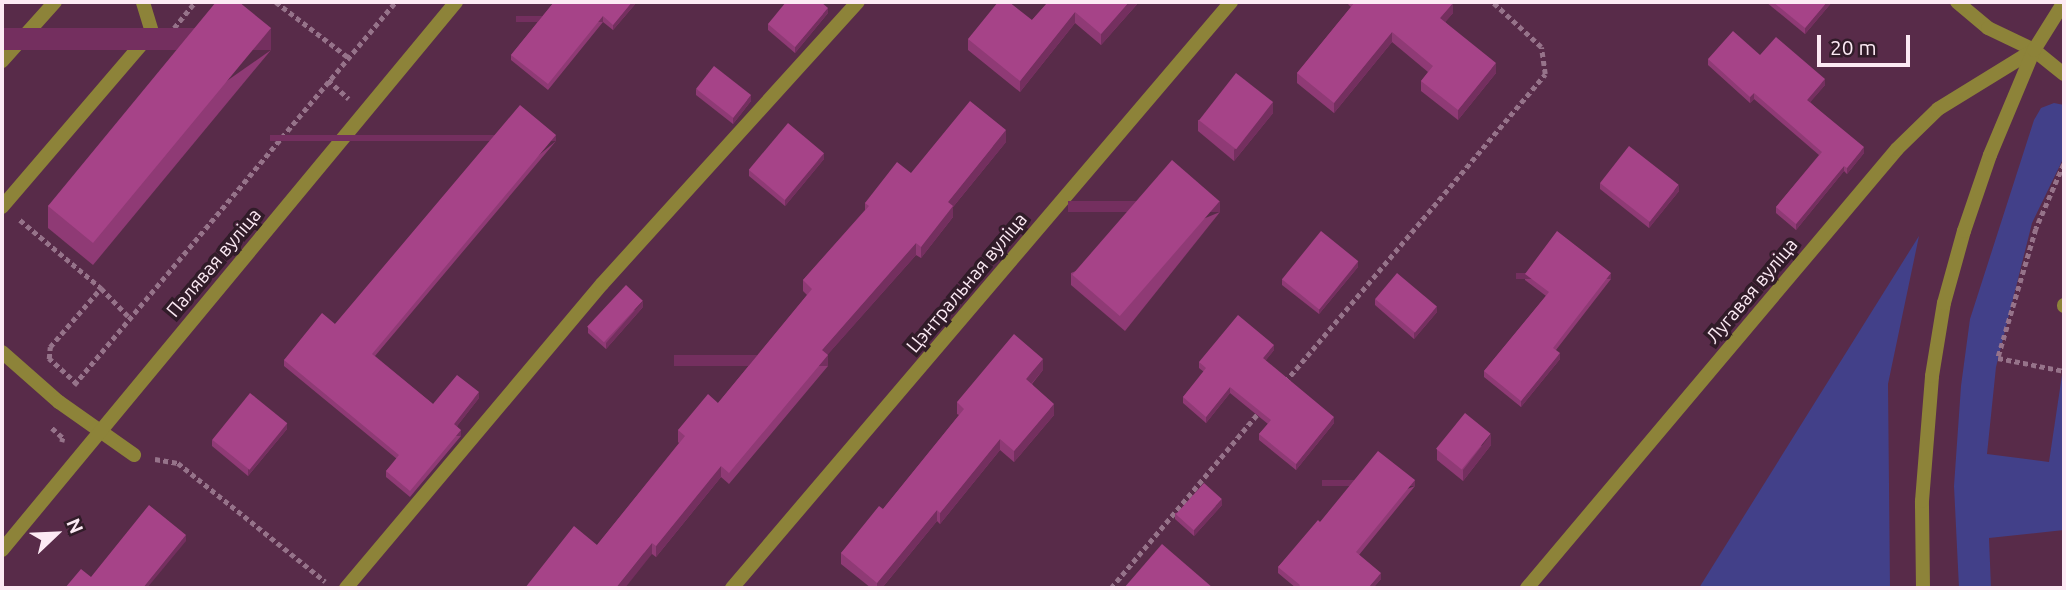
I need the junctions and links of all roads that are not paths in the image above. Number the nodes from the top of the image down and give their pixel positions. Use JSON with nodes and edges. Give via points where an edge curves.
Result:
{"nodes":[{"id":1,"x":55,"y":2,"type":"edge"},
{"id":2,"x":143,"y":2,"type":"edge"},
{"id":3,"x":456,"y":2,"type":"edge"},
{"id":4,"x":858,"y":2,"type":"edge"},
{"id":5,"x":1231,"y":2,"type":"edge"},
{"id":6,"x":1957,"y":2,"type":"edge"},
{"id":7,"x":2064,"y":2,"type":"edge"},
{"id":8,"x":2034,"y":50,"type":"junction"},
{"id":9,"x":2,"y":61,"type":"edge"},
{"id":10,"x":2064,"y":74,"type":"edge"},
{"id":11,"x":4,"y":208,"type":"edge"},
{"id":12,"x":2,"y":352,"type":"edge"},
{"id":13,"x":100,"y":431,"type":"junction"},
{"id":14,"x":134,"y":455,"type":"road end"},
{"id":15,"x":2,"y":550,"type":"edge"},
{"id":16,"x":346,"y":588,"type":"edge"},
{"id":17,"x":732,"y":588,"type":"edge"},
{"id":18,"x":1527,"y":588,"type":"edge"},
{"id":19,"x":1923,"y":588,"type":"edge"}],
"edges":[{"from":1,"to":9,"type":"street"},
{"from":2,"to":11,"type":"street","via":[[152,32]]},
{"from":3,"to":13,"type":"street","name":"Палявая вуліца"},
{"from":4,"to":16,"type":"street","via":[[602,285]]},
{"from":5,"to":17,"type":"street","name":"Цэнтральная вуліца"},
{"from":6,"to":8,"type":"street","via":[[1988,28]]},
{"from":7,"to":8,"type":"street"},
{"from":8,"to":10,"type":"street"},
{"from":8,"to":18,"type":"street","name":"Лугавая вуліца","via":[[1938,109],[1897,149]]},
{"from":8,"to":19,"type":"street","via":[[1990,155],[1944,303],[1932,376],[1922,501]]},
{"from":12,"to":13,"type":"street"},
{"from":13,"to":14,"type":"street"},
{"from":13,"to":15,"type":"street","name":"Палявая вуліца"}]}
